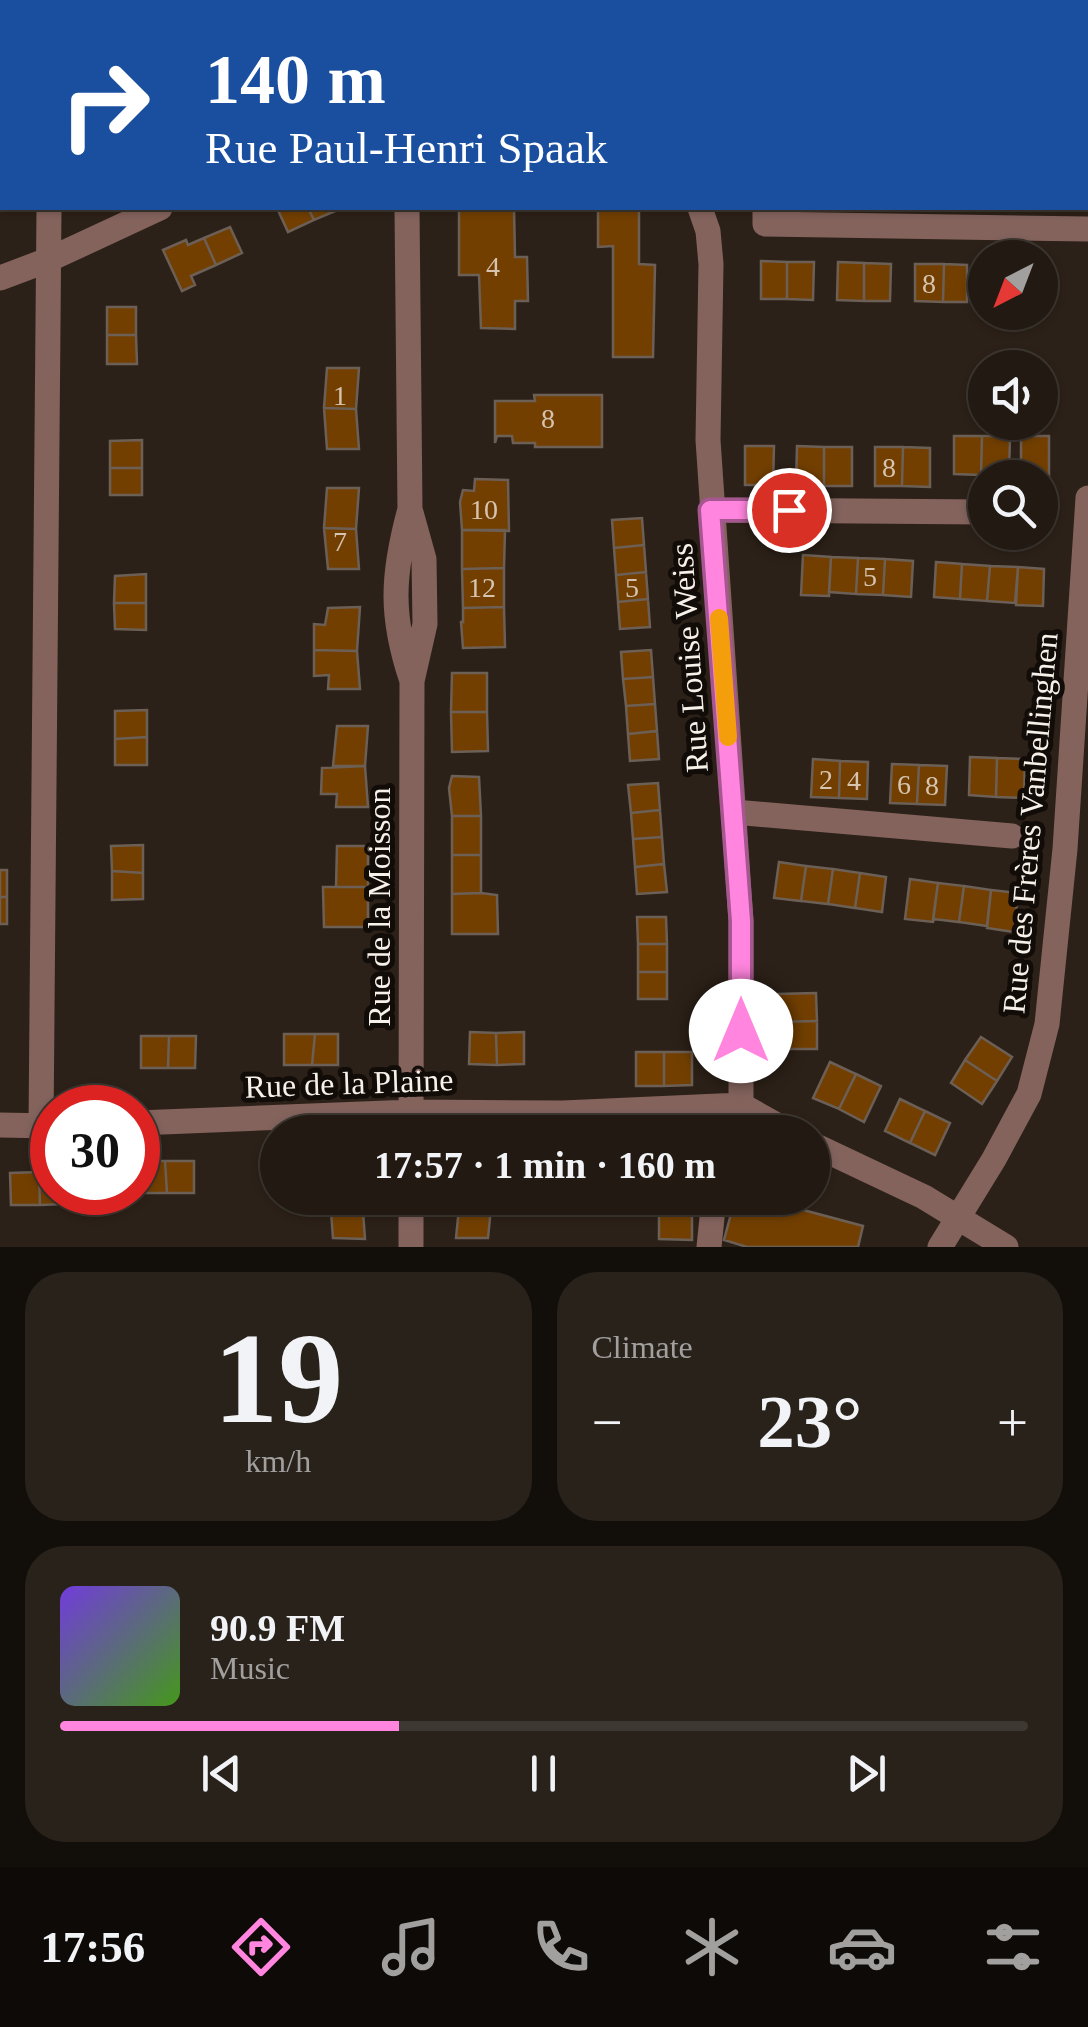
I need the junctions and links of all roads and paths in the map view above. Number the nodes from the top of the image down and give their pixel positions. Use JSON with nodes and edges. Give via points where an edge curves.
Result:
{"nodes":[{"id":1,"x":49,"y":210,"type":"edge"},
{"id":2,"x":156,"y":210,"type":"edge"},
{"id":3,"x":407,"y":210,"type":"edge"},
{"id":4,"x":701,"y":210,"type":"edge"},
{"id":5,"x":765,"y":216,"type":"edge"},
{"id":6,"x":1088,"y":229,"type":"edge"},
{"id":7,"x":48,"y":260,"type":"junction"},
{"id":8,"x":0,"y":278,"type":"edge"},
{"id":9,"x":1088,"y":498,"type":"edge"},
{"id":10,"x":710,"y":510,"type":"junction"},
{"id":11,"x":968,"y":512,"type":"edge"},
{"id":12,"x":734,"y":812,"type":"junction"},
{"id":13,"x":1012,"y":836,"type":"dead end"},
{"id":14,"x":47,"y":1085,"type":"edge"},
{"id":15,"x":412,"y":1115,"type":"edge"},
{"id":16,"x":529,"y":1115,"type":"edge"},
{"id":17,"x":728,"y":1115,"type":"edge"},
{"id":18,"x":160,"y":1123,"type":"edge"},
{"id":19,"x":260,"y":1123,"type":"edge"},
{"id":20,"x":0,"y":1125,"type":"edge"},
{"id":21,"x":30,"y":1126,"type":"edge"},
{"id":22,"x":830,"y":1152,"type":"edge"},
{"id":23,"x":411,"y":1215,"type":"edge"},
{"id":24,"x":712,"y":1215,"type":"edge"},
{"id":25,"x":958,"y":1217,"type":"junction"},
{"id":26,"x":411,"y":1247,"type":"edge"},
{"id":27,"x":709,"y":1247,"type":"edge"},
{"id":28,"x":940,"y":1247,"type":"edge"},
{"id":29,"x":1006,"y":1247,"type":"edge"}],
"edges":[{"from":1,"to":7,"type":"street"},
{"from":2,"to":7,"type":"street"},
{"from":3,"to":15,"type":"street","name":"Rue de la Moisson","via":[[410,509],[396,581],[398,639],[412,681]]},
{"from":4,"to":10,"type":"street","name":"Rue Louise Weiss","via":[[711,264]]},
{"from":5,"to":6,"type":"street"},
{"from":7,"to":8,"type":"street"},
{"from":7,"to":14,"type":"street"},
{"from":9,"to":25,"type":"street","name":"Rue des Frères Vanbellinghen","via":[[1066,848],[1047,1024],[1030,1094]]},
{"from":10,"to":11,"type":"street"},
{"from":10,"to":12,"type":"street","name":"Rue Louise Weiss"},
{"from":12,"to":13,"type":"street"},
{"from":12,"to":17,"type":"street","name":"Rue Louise Weiss","via":[[741,921]]},
{"from":16,"to":17,"type":"street","name":"Rue de la Plaine"},
{"from":18,"to":19,"type":"street","name":"Rue de la Plaine"},
{"from":20,"to":21,"type":"street"},
{"from":22,"to":25,"type":"street"},
{"from":23,"to":26,"type":"street"},
{"from":24,"to":27,"type":"street"},
{"from":25,"to":28,"type":"street","name":"Rue des Frères Vanbellinghen"},
{"from":25,"to":29,"type":"street"}]}
